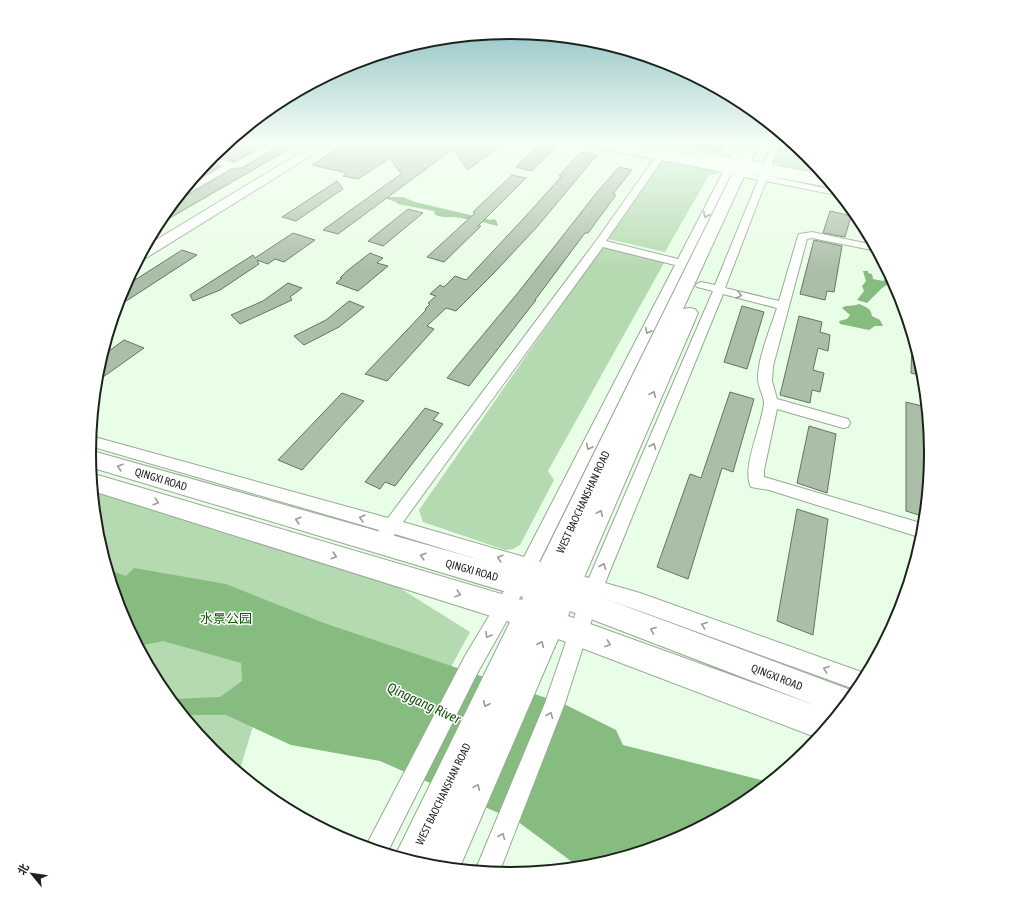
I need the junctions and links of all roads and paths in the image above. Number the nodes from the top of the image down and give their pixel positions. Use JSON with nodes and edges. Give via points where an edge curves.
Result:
{"nodes":[{"id":1,"x":257,"y":184,"type":"edge"},
{"id":2,"x":641,"y":184,"type":"edge"},
{"id":3,"x":737,"y":184,"type":"edge"},
{"id":4,"x":741,"y":184,"type":"edge"},
{"id":5,"x":743,"y":184,"type":"edge"},
{"id":6,"x":805,"y":184,"type":"edge"},
{"id":7,"x":830,"y":192,"type":"edge"},
{"id":8,"x":600,"y":243,"type":"junction"},
{"id":9,"x":869,"y":247,"type":"edge"},
{"id":10,"x":149,"y":250,"type":"edge"},
{"id":11,"x":682,"y":263,"type":"junction"},
{"id":12,"x":712,"y":283,"type":"junction"},
{"id":13,"x":784,"y":301,"type":"junction"},
{"id":14,"x":771,"y":402,"type":"junction"},
{"id":15,"x":843,"y":423,"type":"dead end"},
{"id":16,"x":96,"y":443,"type":"edge"},
{"id":17,"x":96,"y":460,"type":"edge"},
{"id":18,"x":146,"y":474,"type":"junction"},
{"id":19,"x":97,"y":484,"type":"edge"},
{"id":20,"x":127,"y":493,"type":"junction"},
{"id":21,"x":917,"y":529,"type":"edge"},
{"id":22,"x":385,"y":535,"type":"junction"},
{"id":23,"x":556,"y":585,"type":"junction"},
{"id":24,"x":505,"y":608,"type":"junction"},
{"id":25,"x":540,"y":619,"type":"junction"},
{"id":26,"x":578,"y":632,"type":"junction"},
{"id":27,"x":856,"y":680,"type":"edge"},
{"id":28,"x":841,"y":701,"type":"edge"},
{"id":29,"x":823,"y":724,"type":"edge"},
{"id":30,"x":449,"y":816,"type":"junction"},
{"id":31,"x":378,"y":845,"type":"edge"},
{"id":32,"x":415,"y":856,"type":"edge"},
{"id":33,"x":443,"y":861,"type":"edge"},
{"id":34,"x":489,"y":866,"type":"edge"}],
"edges":[{"from":1,"to":10,"type":"main road"},
{"from":2,"to":8,"type":"street"},
{"from":3,"to":11,"type":"street","one_way":true},
{"from":4,"to":23,"type":"main road","name":"WEST BAOCHANSHAN ROAD"},
{"from":5,"to":12,"type":"main road","name":"WEST BAOCHANSHAN ROAD"},
{"from":6,"to":7,"type":"street"},
{"from":8,"to":11,"type":"street"},
{"from":8,"to":22,"type":"street"},
{"from":9,"to":13,"type":"street","via":[[812,235],[802,236]]},
{"from":11,"to":23,"type":"street","one_way":true},
{"from":12,"to":13,"type":"street"},
{"from":23,"to":12,"type":"main road","name":"WEST BAOCHANSHAN ROAD","one_way":true},
{"from":13,"to":14,"type":"street","via":[[766,366],[765,381]]},
{"from":14,"to":15,"type":"street"},
{"from":14,"to":21,"type":"street","via":[[756,470],[757,483],[769,484]]},
{"from":22,"to":16,"type":"street","one_way":true},
{"from":18,"to":17,"type":"main road","name":"QINGXI ROAD","one_way":true},
{"from":18,"to":20,"type":"main road"},
{"from":22,"to":18,"type":"main road","name":"QINGXI ROAD","one_way":true},
{"from":19,"to":20,"type":"main road"},
{"from":20,"to":24,"type":"main road","one_way":true},
{"from":23,"to":22,"type":"main road","name":"QINGXI ROAD","one_way":true},
{"from":23,"to":24,"type":"street"},
{"from":23,"to":25,"type":"main road","name":"WEST BAOCHANSHAN ROAD"},
{"from":23,"to":26,"type":"street"},
{"from":27,"to":23,"type":"street","one_way":true,"via":[[647,604]]},
{"from":28,"to":23,"type":"main road","name":"QINGXI ROAD","one_way":true},
{"from":24,"to":25,"type":"main road"},
{"from":24,"to":31,"type":"street","one_way":true,"via":[[472,663]]},
{"from":25,"to":26,"type":"main road"},
{"from":25,"to":30,"type":"main road","name":"WEST BAOCHANSHAN ROAD"},
{"from":26,"to":29,"type":"main road","one_way":true},
{"from":34,"to":26,"type":"street","one_way":true,"via":[[555,704]]},
{"from":30,"to":32,"type":"main road","name":"WEST BAOCHANSHAN ROAD"},
{"from":30,"to":33,"type":"main road","name":"WEST BAOCHANSHAN ROAD"}]}
